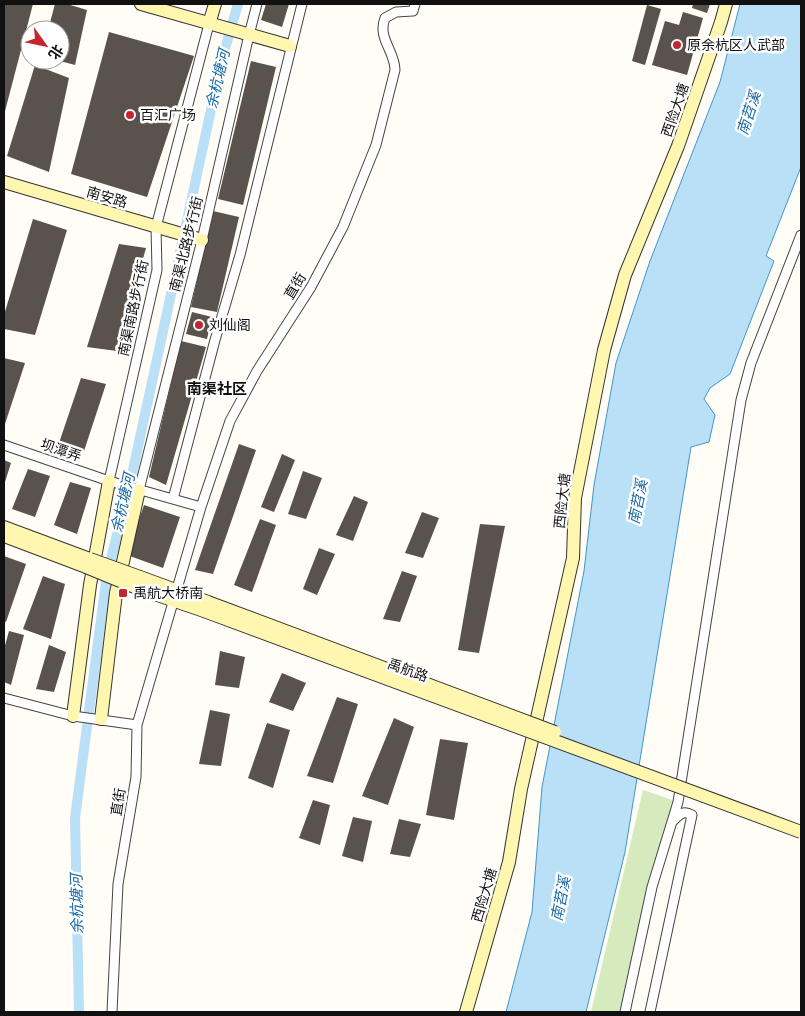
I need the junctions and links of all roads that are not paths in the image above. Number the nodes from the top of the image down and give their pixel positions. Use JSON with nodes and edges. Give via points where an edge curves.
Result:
{"nodes":[{"id":1,"x":141,"y":4,"type":"edge"},
{"id":2,"x":216,"y":4,"type":"edge"},
{"id":3,"x":257,"y":4,"type":"edge"},
{"id":4,"x":302,"y":4,"type":"edge"},
{"id":5,"x":726,"y":4,"type":"edge"},
{"id":6,"x":414,"y":7,"type":"edge"},
{"id":7,"x":209,"y":24,"type":"junction"},
{"id":8,"x":244,"y":34,"type":"junction"},
{"id":9,"x":290,"y":46,"type":"junction"},
{"id":10,"x":4,"y":182,"type":"edge"},
{"id":11,"x":158,"y":227,"type":"junction"},
{"id":12,"x":801,"y":236,"type":"edge"},
{"id":13,"x":202,"y":240,"type":"junction"},
{"id":14,"x":4,"y":445,"type":"edge"},
{"id":15,"x":109,"y":481,"type":"junction"},
{"id":16,"x":137,"y":490,"type":"junction"},
{"id":17,"x":173,"y":500,"type":"junction"},
{"id":18,"x":201,"y":507,"type":"junction"},
{"id":19,"x":4,"y":527,"type":"edge"},
{"id":20,"x":4,"y":536,"type":"edge"},
{"id":21,"x":88,"y":563,"type":"junction"},
{"id":22,"x":174,"y":595,"type":"junction"},
{"id":23,"x":206,"y":607,"type":"junction"},
{"id":24,"x":4,"y":698,"type":"edge"},
{"id":25,"x":73,"y":716,"type":"junction"},
{"id":26,"x":102,"y":720,"type":"junction"},
{"id":27,"x":137,"y":725,"type":"junction"},
{"id":28,"x":671,"y":823,"type":"junction"},
{"id":29,"x":801,"y":823,"type":"edge"},
{"id":30,"x":801,"y":832,"type":"edge"},
{"id":31,"x":112,"y":1012,"type":"edge"},
{"id":32,"x":466,"y":1012,"type":"edge"},
{"id":33,"x":625,"y":1012,"type":"edge"},
{"id":34,"x":650,"y":1012,"type":"edge"}],
"edges":[{"from":1,"to":7,"type":"street"},
{"from":2,"to":7,"type":"street"},
{"from":3,"to":8,"type":"street","name":"南渠北路步行街"},
{"from":4,"to":9,"type":"street"},
{"from":5,"to":32,"type":"street","name":"西险大塘","via":[[678,146],[625,275],[604,350],[575,498],[573,558],[521,789],[509,862]]},
{"from":6,"to":18,"type":"street","name":"直街","via":[[389,15],[382,25],[395,70],[376,145],[343,227],[312,287],[257,371],[230,421]]},
{"from":7,"to":8,"type":"street"},
{"from":7,"to":11,"type":"street","name":"南渠南路步行街"},
{"from":8,"to":9,"type":"street"},
{"from":8,"to":13,"type":"street","name":"南渠北路步行街"},
{"from":9,"to":17,"type":"street","via":[[240,255]]},
{"from":10,"to":11,"type":"street","name":"南安路"},
{"from":11,"to":13,"type":"street","name":"南安路"},
{"from":11,"to":15,"type":"street","name":"南渠南路步行街","via":[[157,270]]},
{"from":12,"to":28,"type":"street","via":[[751,364],[741,400],[679,792]]},
{"from":13,"to":16,"type":"street","name":"南渠北路步行街"},
{"from":14,"to":15,"type":"street","name":"坝潭弄"},
{"from":15,"to":16,"type":"street","name":"坝潭弄"},
{"from":15,"to":25,"type":"street","via":[[90,584]]},
{"from":16,"to":17,"type":"street","name":"坝潭弄"},
{"from":16,"to":26,"type":"street","via":[[116,593]]},
{"from":17,"to":18,"type":"street","name":"坝潭弄"},
{"from":18,"to":22,"type":"street","name":"直街"},
{"from":19,"to":21,"type":"street"},
{"from":20,"to":21,"type":"street"},
{"from":21,"to":22,"type":"street","name":"禹航路","bridge":true},
{"from":22,"to":23,"type":"street","name":"禹航路"},
{"from":22,"to":27,"type":"street","name":"直街"},
{"from":23,"to":29,"type":"street","bridge":true},
{"from":23,"to":30,"type":"street","name":"禹航路","bridge":true},
{"from":24,"to":25,"type":"street"},
{"from":25,"to":26,"type":"street"},
{"from":26,"to":27,"type":"street"},
{"from":27,"to":31,"type":"street","name":"直街","via":[[136,777],[118,884]]},
{"from":28,"to":33,"type":"street","via":[[652,887]]},
{"from":28,"to":34,"type":"street","via":[[681,813],[692,815]]}]}
